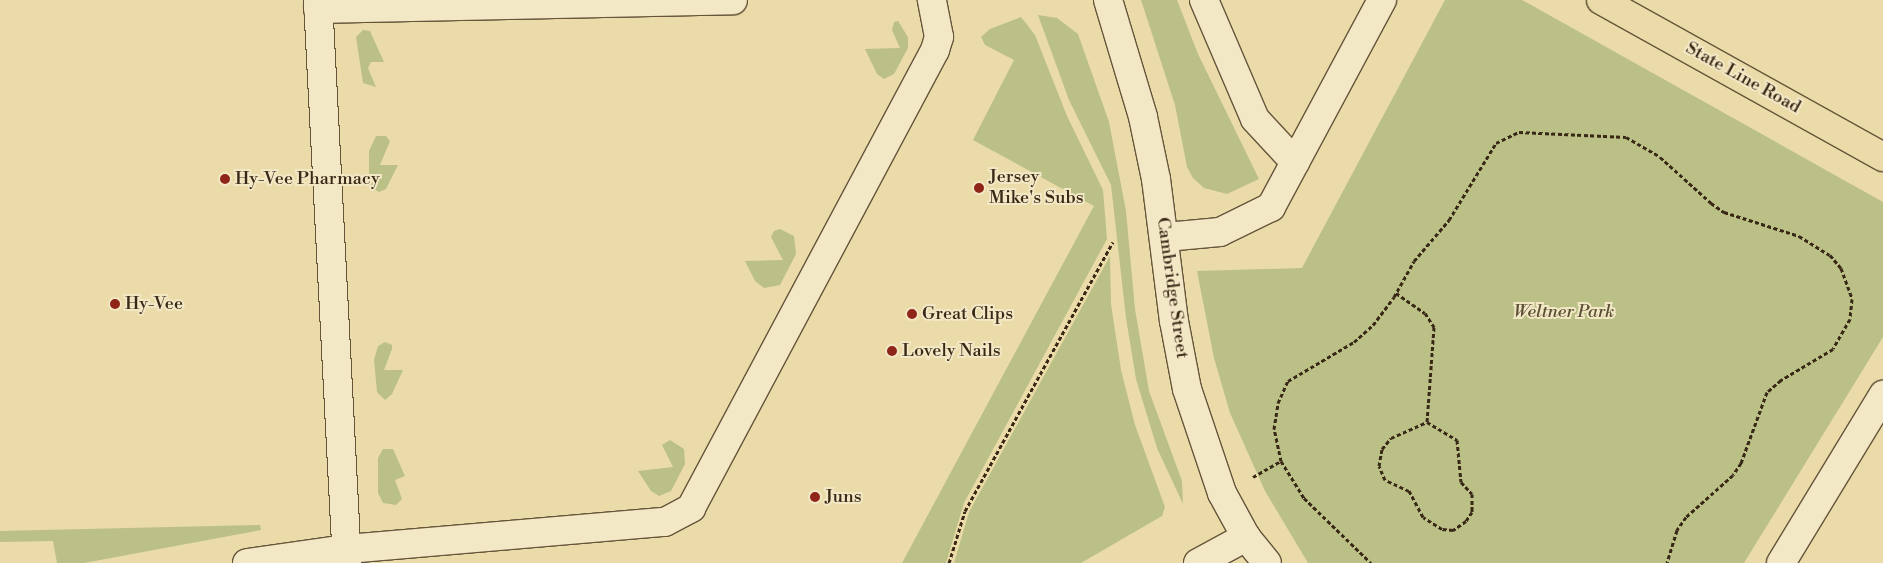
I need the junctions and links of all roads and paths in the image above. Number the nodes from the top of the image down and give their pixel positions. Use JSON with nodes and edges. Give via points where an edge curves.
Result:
{"nodes":[{"id":1,"x":733,"y":0,"type":"edge"},
{"id":2,"x":932,"y":0,"type":"edge"},
{"id":3,"x":1108,"y":0,"type":"edge"},
{"id":4,"x":1204,"y":0,"type":"edge"},
{"id":5,"x":1382,"y":0,"type":"edge"},
{"id":6,"x":1601,"y":0,"type":"edge"},
{"id":7,"x":318,"y":5,"type":"edge"},
{"id":8,"x":1883,"y":157,"type":"edge"},
{"id":9,"x":1295,"y":162,"type":"junction"},
{"id":10,"x":1166,"y":237,"type":"junction"},
{"id":11,"x":1113,"y":242,"type":"dead end"},
{"id":12,"x":1396,"y":292,"type":"junction"},
{"id":13,"x":1883,"y":395,"type":"edge"},
{"id":14,"x":1427,"y":422,"type":"junction"},
{"id":15,"x":1281,"y":461,"type":"junction"},
{"id":16,"x":1252,"y":478,"type":"dead end"},
{"id":17,"x":1246,"y":537,"type":"junction"},
{"id":18,"x":347,"y":556,"type":"edge"},
{"id":19,"x":247,"y":563,"type":"edge"},
{"id":20,"x":949,"y":563,"type":"edge"},
{"id":21,"x":1198,"y":563,"type":"edge"},
{"id":22,"x":1267,"y":563,"type":"edge"},
{"id":23,"x":1371,"y":563,"type":"edge"},
{"id":24,"x":1667,"y":563,"type":"edge"},
{"id":25,"x":1781,"y":563,"type":"edge"}],
"edges":[{"from":1,"to":7,"type":"street"},
{"from":2,"to":18,"type":"street","via":[[939,37],[934,50],[691,508],[665,522]]},
{"from":3,"to":10,"type":"street","name":"Cambridge Street","via":[[1143,117]]},
{"from":4,"to":9,"type":"street","via":[[1255,118]]},
{"from":5,"to":9,"type":"street"},
{"from":6,"to":8,"type":"main road","name":"State Line Road"},
{"from":7,"to":18,"type":"street"},
{"from":9,"to":10,"type":"street","via":[[1271,207],[1220,232]]},
{"from":10,"to":17,"type":"street","name":"Cambridge Street","via":[[1174,321],[1187,389],[1208,458]]},
{"from":11,"to":20,"type":"path","via":[[965,511]]},
{"from":12,"to":14,"type":"path","via":[[1426,314],[1434,327]]},
{"from":12,"to":15,"type":"path","via":[[1373,325],[1354,342],[1288,381],[1278,403],[1274,429]]},
{"from":12,"to":24,"type":"path","via":[[1414,261],[1449,220],[1496,143],[1519,132],[1626,137],[1660,157],[1724,212],[1799,236],[1830,255],[1848,283],[1852,299],[1844,334],[1822,358],[1781,380],[1767,392],[1741,464],[1686,517],[1677,530]]},
{"from":13,"to":25,"type":"street"},
{"from":14,"to":14,"type":"path","via":[[1391,438],[1382,449],[1379,466],[1385,480],[1409,491],[1423,517],[1442,529],[1452,530],[1466,521],[1472,512],[1472,494],[1461,482],[1458,440]]},
{"from":15,"to":16,"type":"path"},
{"from":15,"to":23,"type":"path","via":[[1304,498]]},
{"from":17,"to":21,"type":"street"},
{"from":17,"to":22,"type":"street","name":"Cambridge Street"},
{"from":18,"to":19,"type":"street"}]}
